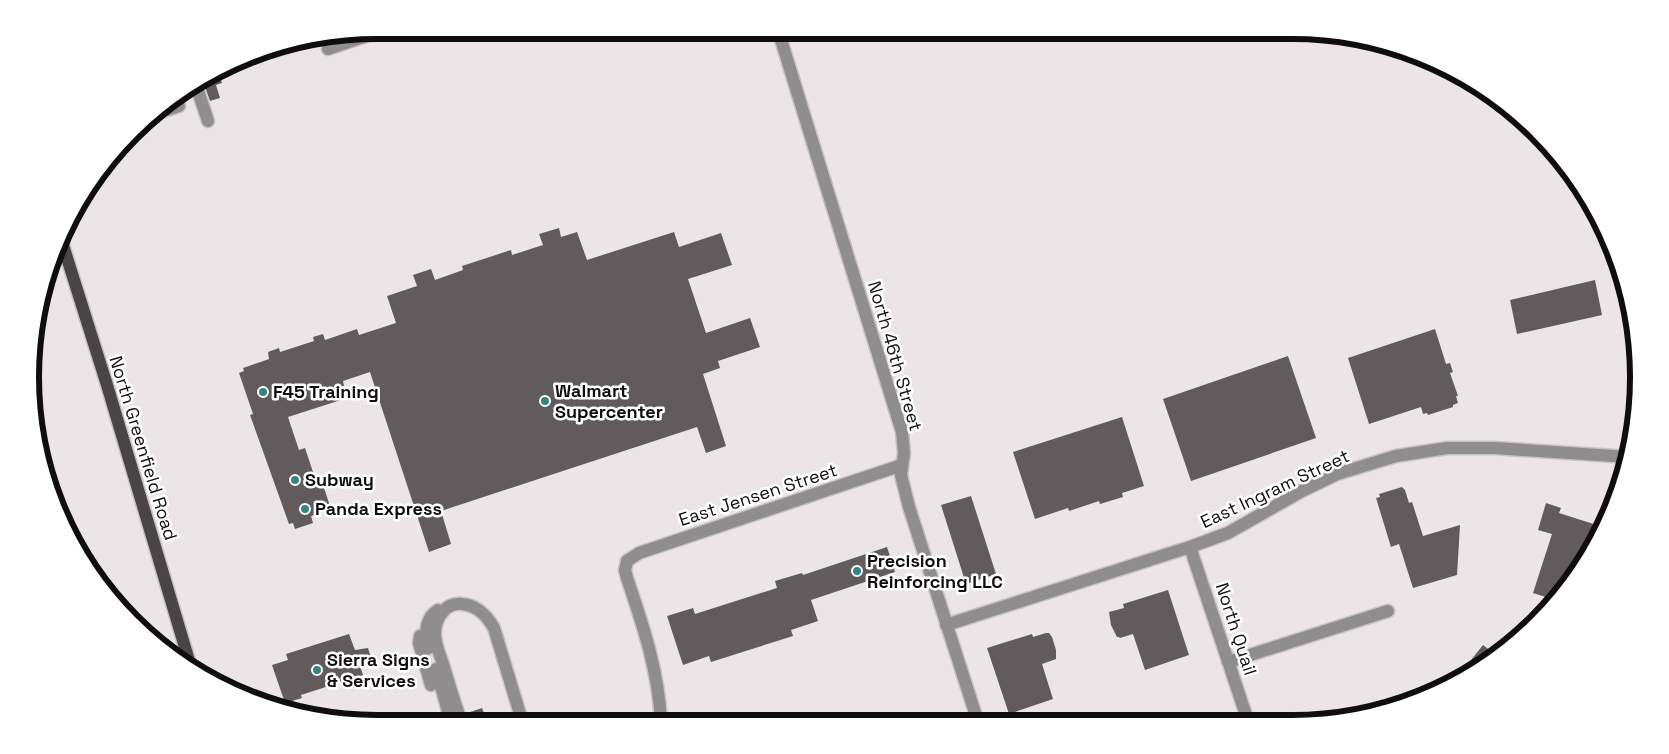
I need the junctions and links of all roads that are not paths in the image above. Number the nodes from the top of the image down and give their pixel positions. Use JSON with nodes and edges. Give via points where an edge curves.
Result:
{"nodes":[{"id":1,"x":357,"y":39,"type":"edge"},
{"id":2,"x":781,"y":39,"type":"edge"},
{"id":3,"x":328,"y":49,"type":"dead end"},
{"id":4,"x":198,"y":90,"type":"edge"},
{"id":5,"x":179,"y":106,"type":"dead end"},
{"id":6,"x":172,"y":108,"type":"edge"},
{"id":7,"x":208,"y":121,"type":"dead end"},
{"id":8,"x":64,"y":248,"type":"edge"},
{"id":9,"x":1621,"y":456,"type":"edge"},
{"id":10,"x":902,"y":465,"type":"junction"},
{"id":11,"x":1190,"y":547,"type":"junction"},
{"id":12,"x":450,"y":605,"type":"junction"},
{"id":13,"x":472,"y":607,"type":"junction"},
{"id":14,"x":1388,"y":611,"type":"dead end"},
{"id":15,"x":946,"y":626,"type":"junction"},
{"id":16,"x":188,"y":657,"type":"edge"},
{"id":17,"x":1228,"y":662,"type":"junction"},
{"id":18,"x":453,"y":715,"type":"tunnel mouth"},
{"id":19,"x":454,"y":715,"type":"tunnel mouth"},
{"id":20,"x":454,"y":715,"type":"tunnel mouth"},
{"id":21,"x":520,"y":715,"type":"edge"},
{"id":22,"x":660,"y":715,"type":"edge"},
{"id":23,"x":976,"y":715,"type":"edge"},
{"id":24,"x":1246,"y":715,"type":"edge"}],
"edges":[{"from":1,"to":3,"type":"street"},
{"from":2,"to":10,"type":"street","name":"North 46th Street","via":[[902,432]]},
{"from":4,"to":7,"type":"street"},
{"from":5,"to":6,"type":"street"},
{"from":8,"to":16,"type":"main road","name":"North Greenfield Road"},
{"from":9,"to":11,"type":"street","name":"East Ingram Street","via":[[1497,448],[1447,448],[1396,456],[1337,474],[1228,533]]},
{"from":10,"to":15,"type":"street","name":"North 46th Street","via":[[909,507]]},
{"from":10,"to":22,"type":"street","name":"East Jensen Street","via":[[639,553],[626,561],[625,570],[656,674]]},
{"from":11,"to":15,"type":"street","name":"East Ingram Street"},
{"from":11,"to":17,"type":"street","name":"North Quail"},
{"from":12,"to":13,"type":"street","via":[[463,603]]},
{"from":12,"to":18,"type":"street","via":[[426,614],[420,626],[420,642]]},
{"from":12,"to":20,"type":"street","via":[[437,620],[435,635]]},
{"from":13,"to":19,"type":"street","via":[[454,612],[443,624]]},
{"from":13,"to":21,"type":"street","via":[[486,615],[494,628]]},
{"from":14,"to":17,"type":"street"},
{"from":15,"to":23,"type":"street","name":"North 46th Street"},
{"from":17,"to":24,"type":"street","name":"North Quail"}]}
